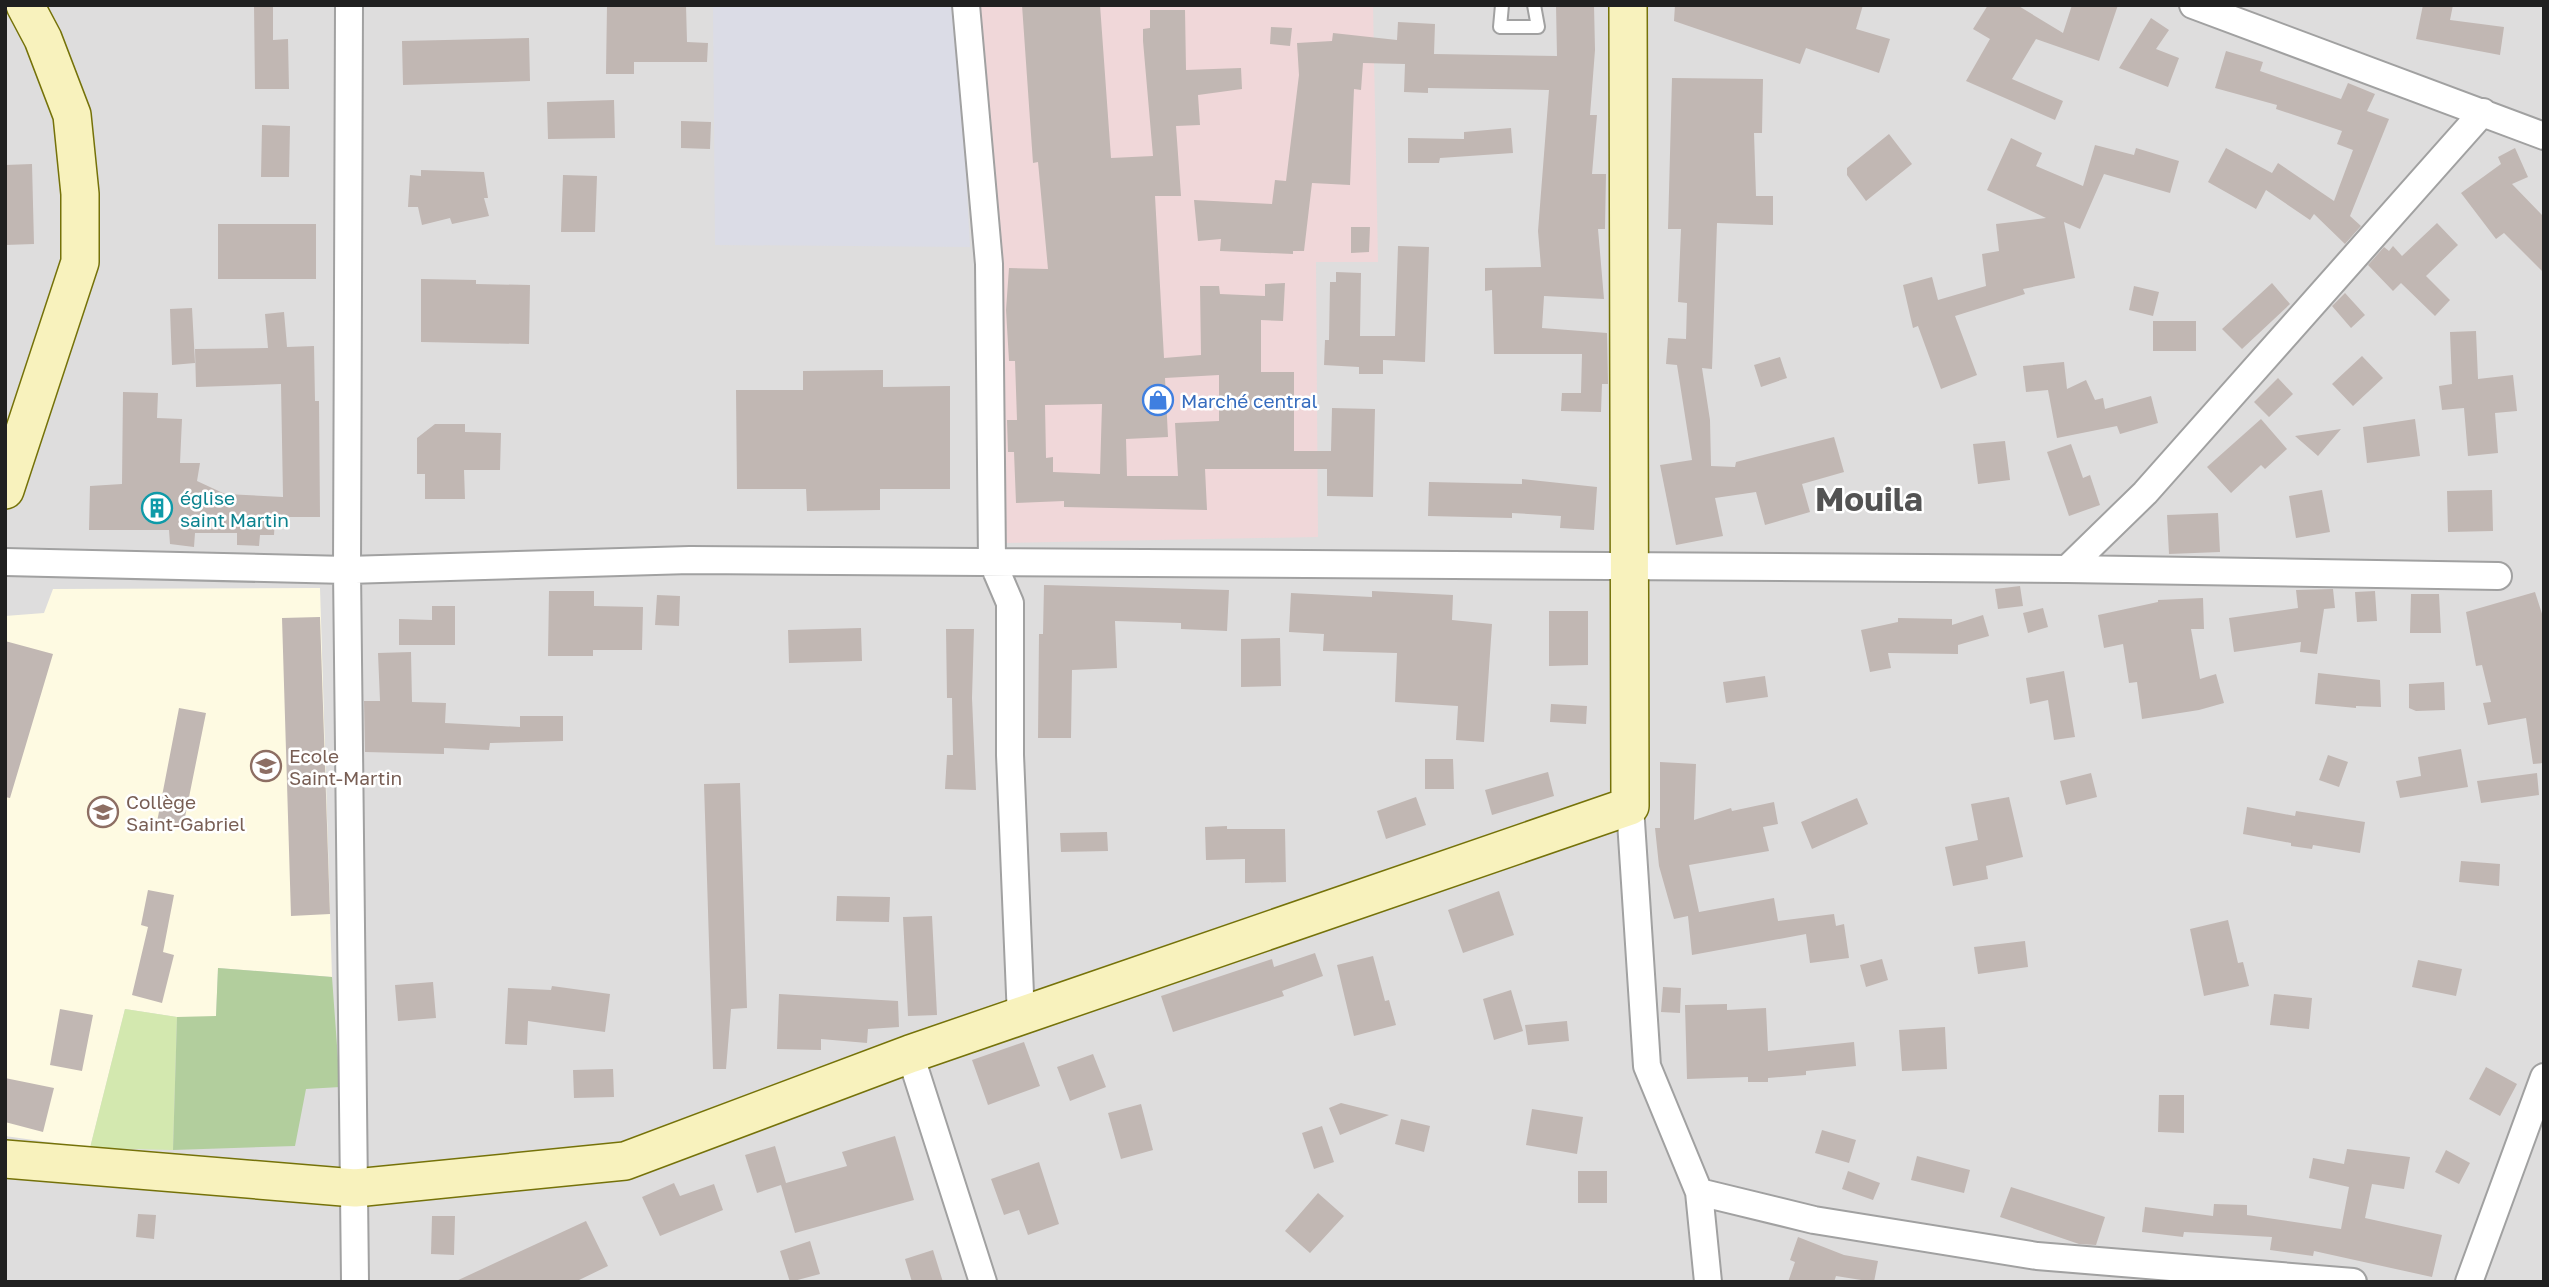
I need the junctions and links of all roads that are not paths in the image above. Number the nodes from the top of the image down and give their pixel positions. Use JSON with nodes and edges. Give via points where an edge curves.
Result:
{"nodes":[{"id":1,"x":25,"y":5,"type":"edge"},
{"id":2,"x":349,"y":5,"type":"edge"},
{"id":3,"x":967,"y":5,"type":"edge"},
{"id":4,"x":1502,"y":5,"type":"edge"},
{"id":5,"x":1534,"y":5,"type":"edge"},
{"id":6,"x":1628,"y":5,"type":"edge"},
{"id":7,"x":2193,"y":5,"type":"edge"},
{"id":8,"x":2483,"y":112,"type":"junction"},
{"id":9,"x":2544,"y":136,"type":"edge"},
{"id":10,"x":5,"y":490,"type":"edge"},
{"id":11,"x":992,"y":561,"type":"junction"},
{"id":12,"x":5,"y":562,"type":"edge"},
{"id":13,"x":1630,"y":565,"type":"junction"},
{"id":14,"x":2067,"y":569,"type":"junction"},
{"id":15,"x":347,"y":570,"type":"junction"},
{"id":16,"x":2498,"y":576,"type":"dead end"},
{"id":17,"x":1630,"y":806,"type":"junction"},
{"id":18,"x":1021,"y":1018,"type":"junction"},
{"id":19,"x":911,"y":1054,"type":"junction"},
{"id":20,"x":2544,"y":1077,"type":"edge"},
{"id":21,"x":5,"y":1159,"type":"edge"},
{"id":22,"x":355,"y":1188,"type":"junction"},
{"id":23,"x":1699,"y":1192,"type":"junction"},
{"id":24,"x":355,"y":1282,"type":"edge"},
{"id":25,"x":984,"y":1282,"type":"edge"},
{"id":26,"x":1708,"y":1282,"type":"edge"},
{"id":27,"x":2353,"y":1282,"type":"edge"},
{"id":28,"x":2469,"y":1282,"type":"edge"}],
"edges":[{"from":1,"to":10,"type":"street","via":[[72,115],[80,194],[80,262]]},
{"from":2,"to":15,"type":"street"},
{"from":3,"to":11,"type":"street","via":[[989,264]]},
{"from":4,"to":5,"type":"lane","via":[[1500,27],[1538,27]]},
{"from":6,"to":13,"type":"street"},
{"from":7,"to":8,"type":"street"},
{"from":8,"to":9,"type":"street"},
{"from":8,"to":14,"type":"street","via":[[2145,493]]},
{"from":11,"to":13,"type":"street"},
{"from":11,"to":15,"type":"street","via":[[690,560]]},
{"from":11,"to":18,"type":"street","via":[[1010,603],[1010,755]]},
{"from":12,"to":15,"type":"street"},
{"from":13,"to":14,"type":"street"},
{"from":13,"to":17,"type":"street"},
{"from":14,"to":16,"type":"street"},
{"from":15,"to":22,"type":"street"},
{"from":17,"to":18,"type":"street"},
{"from":17,"to":23,"type":"street","via":[[1647,1066]]},
{"from":18,"to":19,"type":"street"},
{"from":19,"to":22,"type":"street","via":[[625,1161]]},
{"from":19,"to":25,"type":"street"},
{"from":20,"to":28,"type":"street"},
{"from":21,"to":22,"type":"street"},
{"from":22,"to":24,"type":"street"},
{"from":23,"to":26,"type":"street"},
{"from":23,"to":27,"type":"street","via":[[1814,1220],[2037,1256]]}]}
